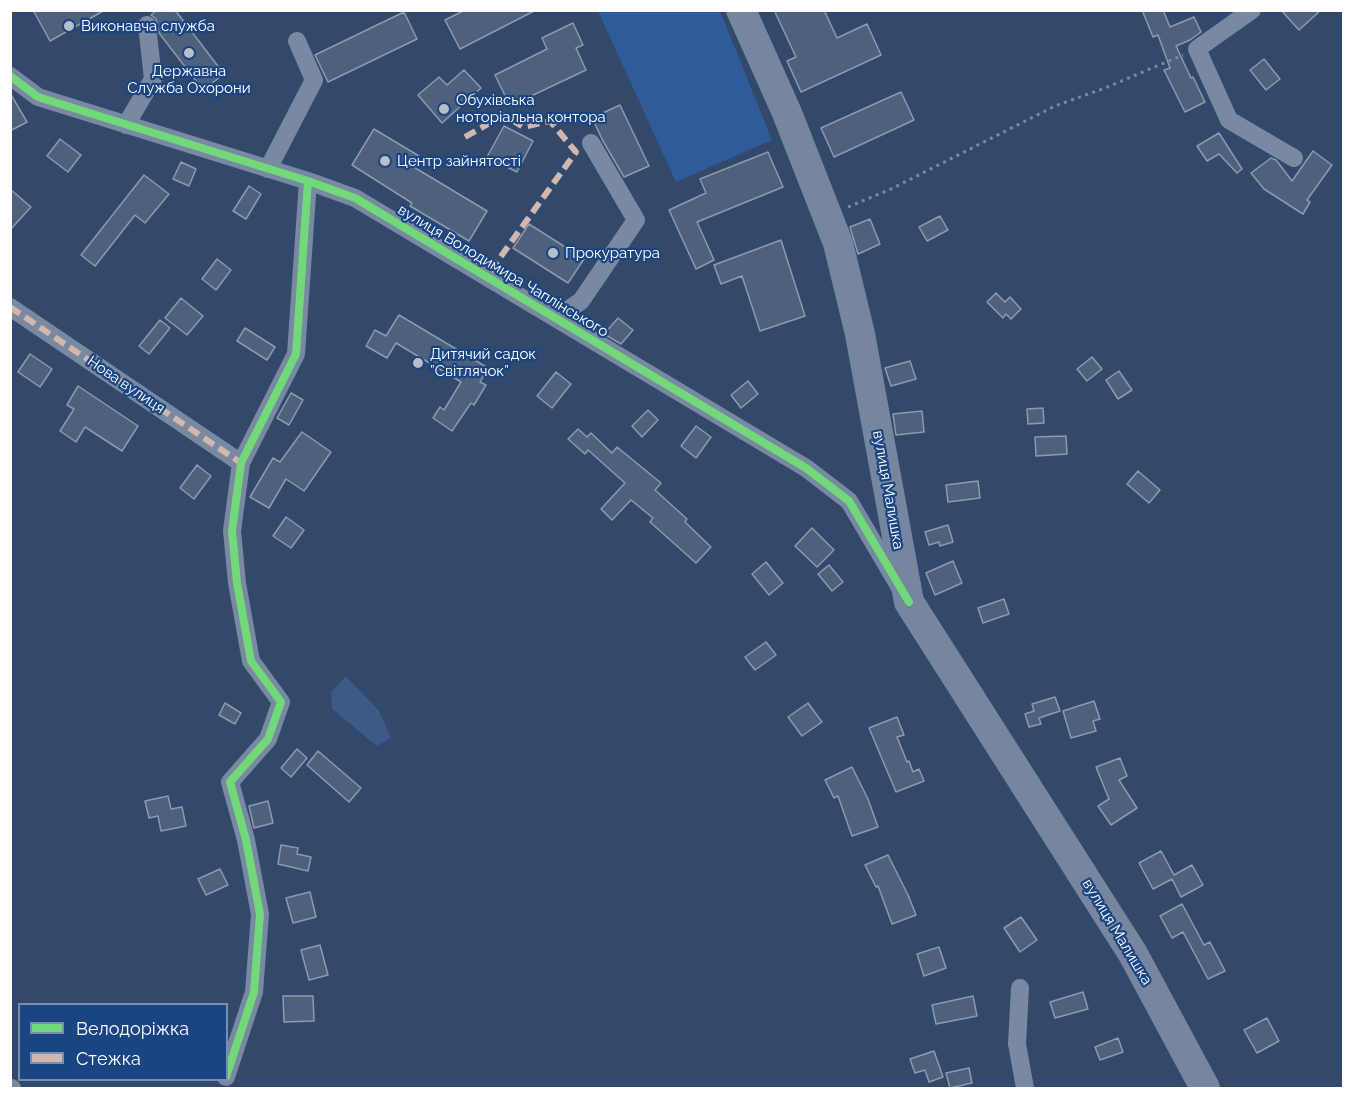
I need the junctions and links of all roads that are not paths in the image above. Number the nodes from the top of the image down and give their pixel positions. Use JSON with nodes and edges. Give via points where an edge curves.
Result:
{"nodes":[{"id":1,"x":741,"y":10,"type":"edge"},
{"id":2,"x":1252,"y":10,"type":"edge"},
{"id":3,"x":147,"y":25,"type":"dead end"},
{"id":4,"x":297,"y":41,"type":"dead end"},
{"id":5,"x":10,"y":76,"type":"edge"},
{"id":6,"x":126,"y":124,"type":"junction"},
{"id":7,"x":591,"y":143,"type":"dead end"},
{"id":8,"x":1294,"y":158,"type":"dead end"},
{"id":9,"x":268,"y":169,"type":"junction"},
{"id":10,"x":308,"y":182,"type":"junction"},
{"id":11,"x":10,"y":307,"type":"edge"},
{"id":12,"x":556,"y":318,"type":"junction"},
{"id":13,"x":241,"y":463,"type":"junction"},
{"id":14,"x":909,"y":602,"type":"junction"},
{"id":15,"x":1020,"y":988,"type":"dead end"},
{"id":16,"x":228,"y":1072,"type":"edge"},
{"id":17,"x":1025,"y":1089,"type":"edge"},
{"id":18,"x":1205,"y":1089,"type":"edge"}],
"edges":[{"from":1,"to":14,"type":"main road","name":"вулиця Малишка","via":[[838,243],[860,334]]},
{"from":2,"to":8,"type":"street","via":[[1197,49],[1229,120]]},
{"from":3,"to":6,"type":"street","via":[[153,79]]},
{"from":4,"to":9,"type":"street","via":[[314,80]]},
{"from":5,"to":6,"type":"street","name":"вулиця Володимира Чаплінського","via":[[38,97]]},
{"from":6,"to":9,"type":"street","name":"вулиця Володимира Чаплінського"},
{"from":7,"to":12,"type":"street","via":[[636,220],[581,302]]},
{"from":9,"to":10,"type":"street","name":"вулиця Володимира Чаплінського"},
{"from":10,"to":12,"type":"street","name":"вулиця Володимира Чаплінського","via":[[355,198]]},
{"from":10,"to":13,"type":"street","via":[[296,354]]},
{"from":11,"to":13,"type":"street","name":"Нова вулиця"},
{"from":12,"to":14,"type":"street","name":"вулиця Володимира Чаплінського","via":[[806,468],[849,501]]},
{"from":13,"to":16,"type":"street","via":[[232,531],[237,583],[251,661],[281,702],[268,739],[230,782],[261,914],[254,992]]},
{"from":14,"to":18,"type":"main road","name":"вулиця Малишка","via":[[1132,954]]},
{"from":15,"to":17,"type":"street","via":[[1017,1044]]}]}
